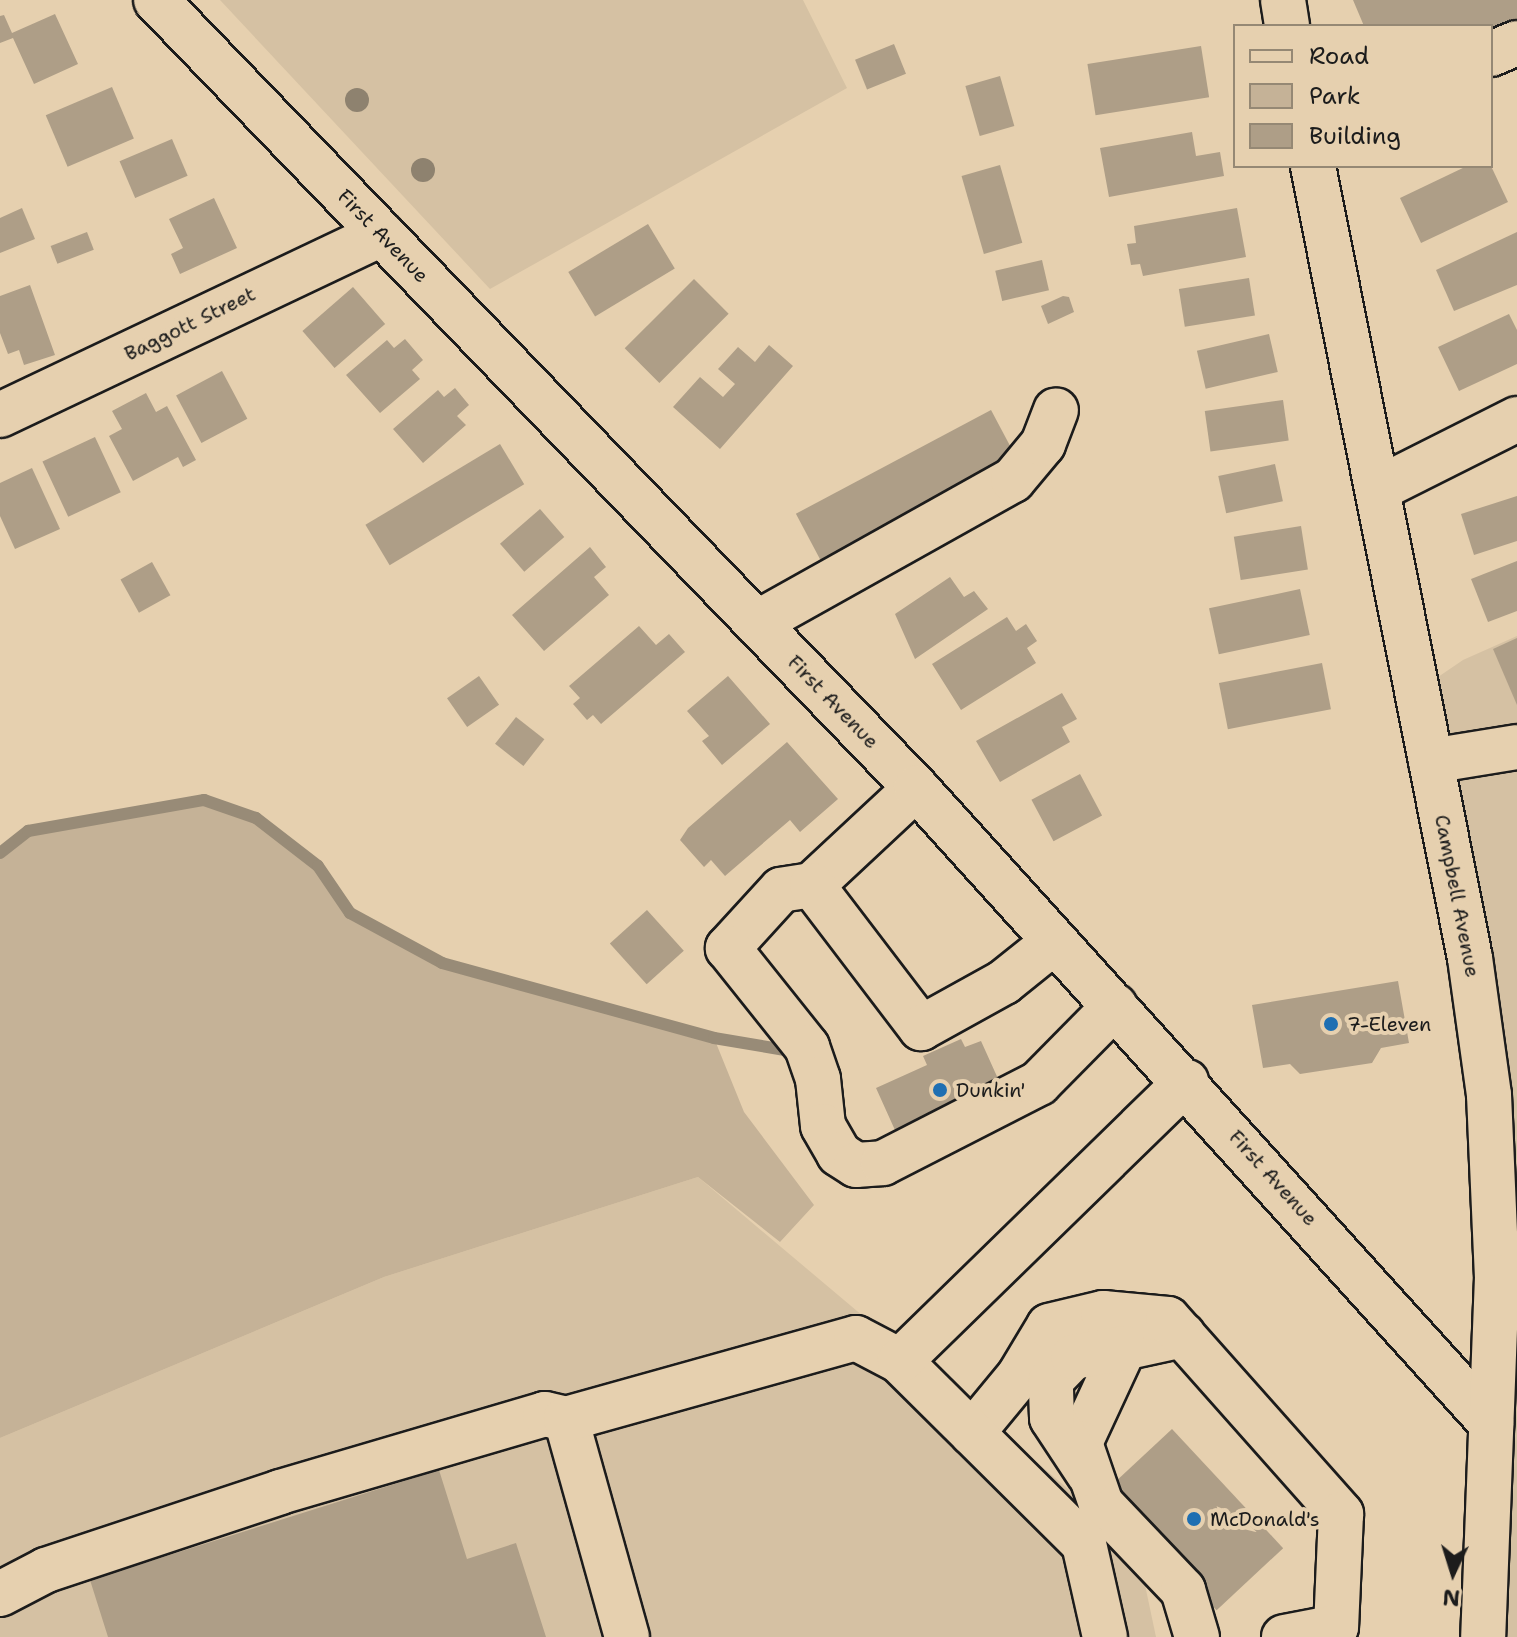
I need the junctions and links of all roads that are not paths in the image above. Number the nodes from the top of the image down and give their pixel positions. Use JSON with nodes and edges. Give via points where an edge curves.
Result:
{"nodes":[{"id":1,"x":156,"y":0,"type":"edge"},
{"id":2,"x":1283,"y":0,"type":"edge"},
{"id":3,"x":1287,"y":24,"type":"edge"},
{"id":4,"x":1517,"y":43,"type":"edge"},
{"id":5,"x":1493,"y":53,"type":"edge"},
{"id":6,"x":1313,"y":168,"type":"edge"},
{"id":7,"x":381,"y":234,"type":"junction"},
{"id":8,"x":1056,"y":410,"type":"dead end"},
{"id":9,"x":0,"y":415,"type":"edge"},
{"id":10,"x":1517,"y":419,"type":"edge"},
{"id":11,"x":1378,"y":489,"type":"junction"},
{"id":12,"x":757,"y":623,"type":"junction"},
{"id":13,"x":1517,"y":747,"type":"edge"},
{"id":14,"x":1431,"y":761,"type":"junction"},
{"id":15,"x":916,"y":788,"type":"junction"},
{"id":16,"x":812,"y":885,"type":"junction"},
{"id":17,"x":1055,"y":941,"type":"junction"},
{"id":18,"x":1115,"y":1006,"type":"junction"},
{"id":19,"x":1186,"y":1082,"type":"junction"},
{"id":20,"x":1183,"y":1335,"type":"junction"},
{"id":21,"x":900,"y":1361,"type":"junction"},
{"id":22,"x":566,"y":1419,"type":"junction"},
{"id":23,"x":1491,"y":1423,"type":"junction"},
{"id":24,"x":972,"y":1433,"type":"junction"},
{"id":25,"x":0,"y":1594,"type":"edge"},
{"id":26,"x":627,"y":1637,"type":"edge"},
{"id":27,"x":1105,"y":1637,"type":"edge"},
{"id":28,"x":1197,"y":1637,"type":"edge"},
{"id":29,"x":1284,"y":1637,"type":"edge"},
{"id":30,"x":1483,"y":1637,"type":"edge"}],
"edges":[{"from":1,"to":7,"type":"main road","name":"First Avenue"},
{"from":2,"to":3,"type":"main road"},
{"from":4,"to":5,"type":"main road"},
{"from":6,"to":11,"type":"main road","name":"Campbell Avenue"},
{"from":7,"to":9,"type":"main road","name":"Baggott Street"},
{"from":7,"to":12,"type":"main road","name":"First Avenue"},
{"from":8,"to":12,"type":"main road","via":[[1043,444],[1013,480]]},
{"from":10,"to":11,"type":"main road"},
{"from":11,"to":14,"type":"main road","name":"Campbell Avenue"},
{"from":12,"to":15,"type":"main road","name":"First Avenue"},
{"from":13,"to":14,"type":"main road"},
{"from":14,"to":23,"type":"main road","name":"Campbell Avenue","via":[[1470,958],[1491,1121],[1497,1277]]},
{"from":15,"to":16,"type":"main road"},
{"from":15,"to":17,"type":"main road","name":"First Avenue"},
{"from":16,"to":17,"type":"main road","via":[[921,1028],[1004,982]]},
{"from":16,"to":18,"type":"main road","via":[[781,890],[728,948],[807,1047],[827,1135],[839,1154],[856,1165],[883,1163],[1039,1083]]},
{"from":17,"to":18,"type":"main road","name":"First Avenue"},
{"from":18,"to":19,"type":"main road","name":"First Avenue"},
{"from":19,"to":21,"type":"main road"},
{"from":19,"to":23,"type":"main road","name":"First Avenue"},
{"from":20,"to":24,"type":"main road","via":[[1168,1319],[1103,1313],[1049,1326],[1019,1376]]},
{"from":20,"to":28,"type":"main road","via":[[1124,1348],[1080,1443],[1101,1504],[1183,1590]]},
{"from":20,"to":29,"type":"main road","via":[[1341,1514],[1336,1627]]},
{"from":21,"to":22,"type":"main road","via":[[856,1338]]},
{"from":21,"to":24,"type":"main road"},
{"from":22,"to":25,"type":"main road","via":[[545,1414],[280,1492],[46,1570]]},
{"from":22,"to":26,"type":"main road"},
{"from":23,"to":30,"type":"main road","name":"Campbell Avenue"},
{"from":24,"to":27,"type":"main road","via":[[1084,1544]]}]}
